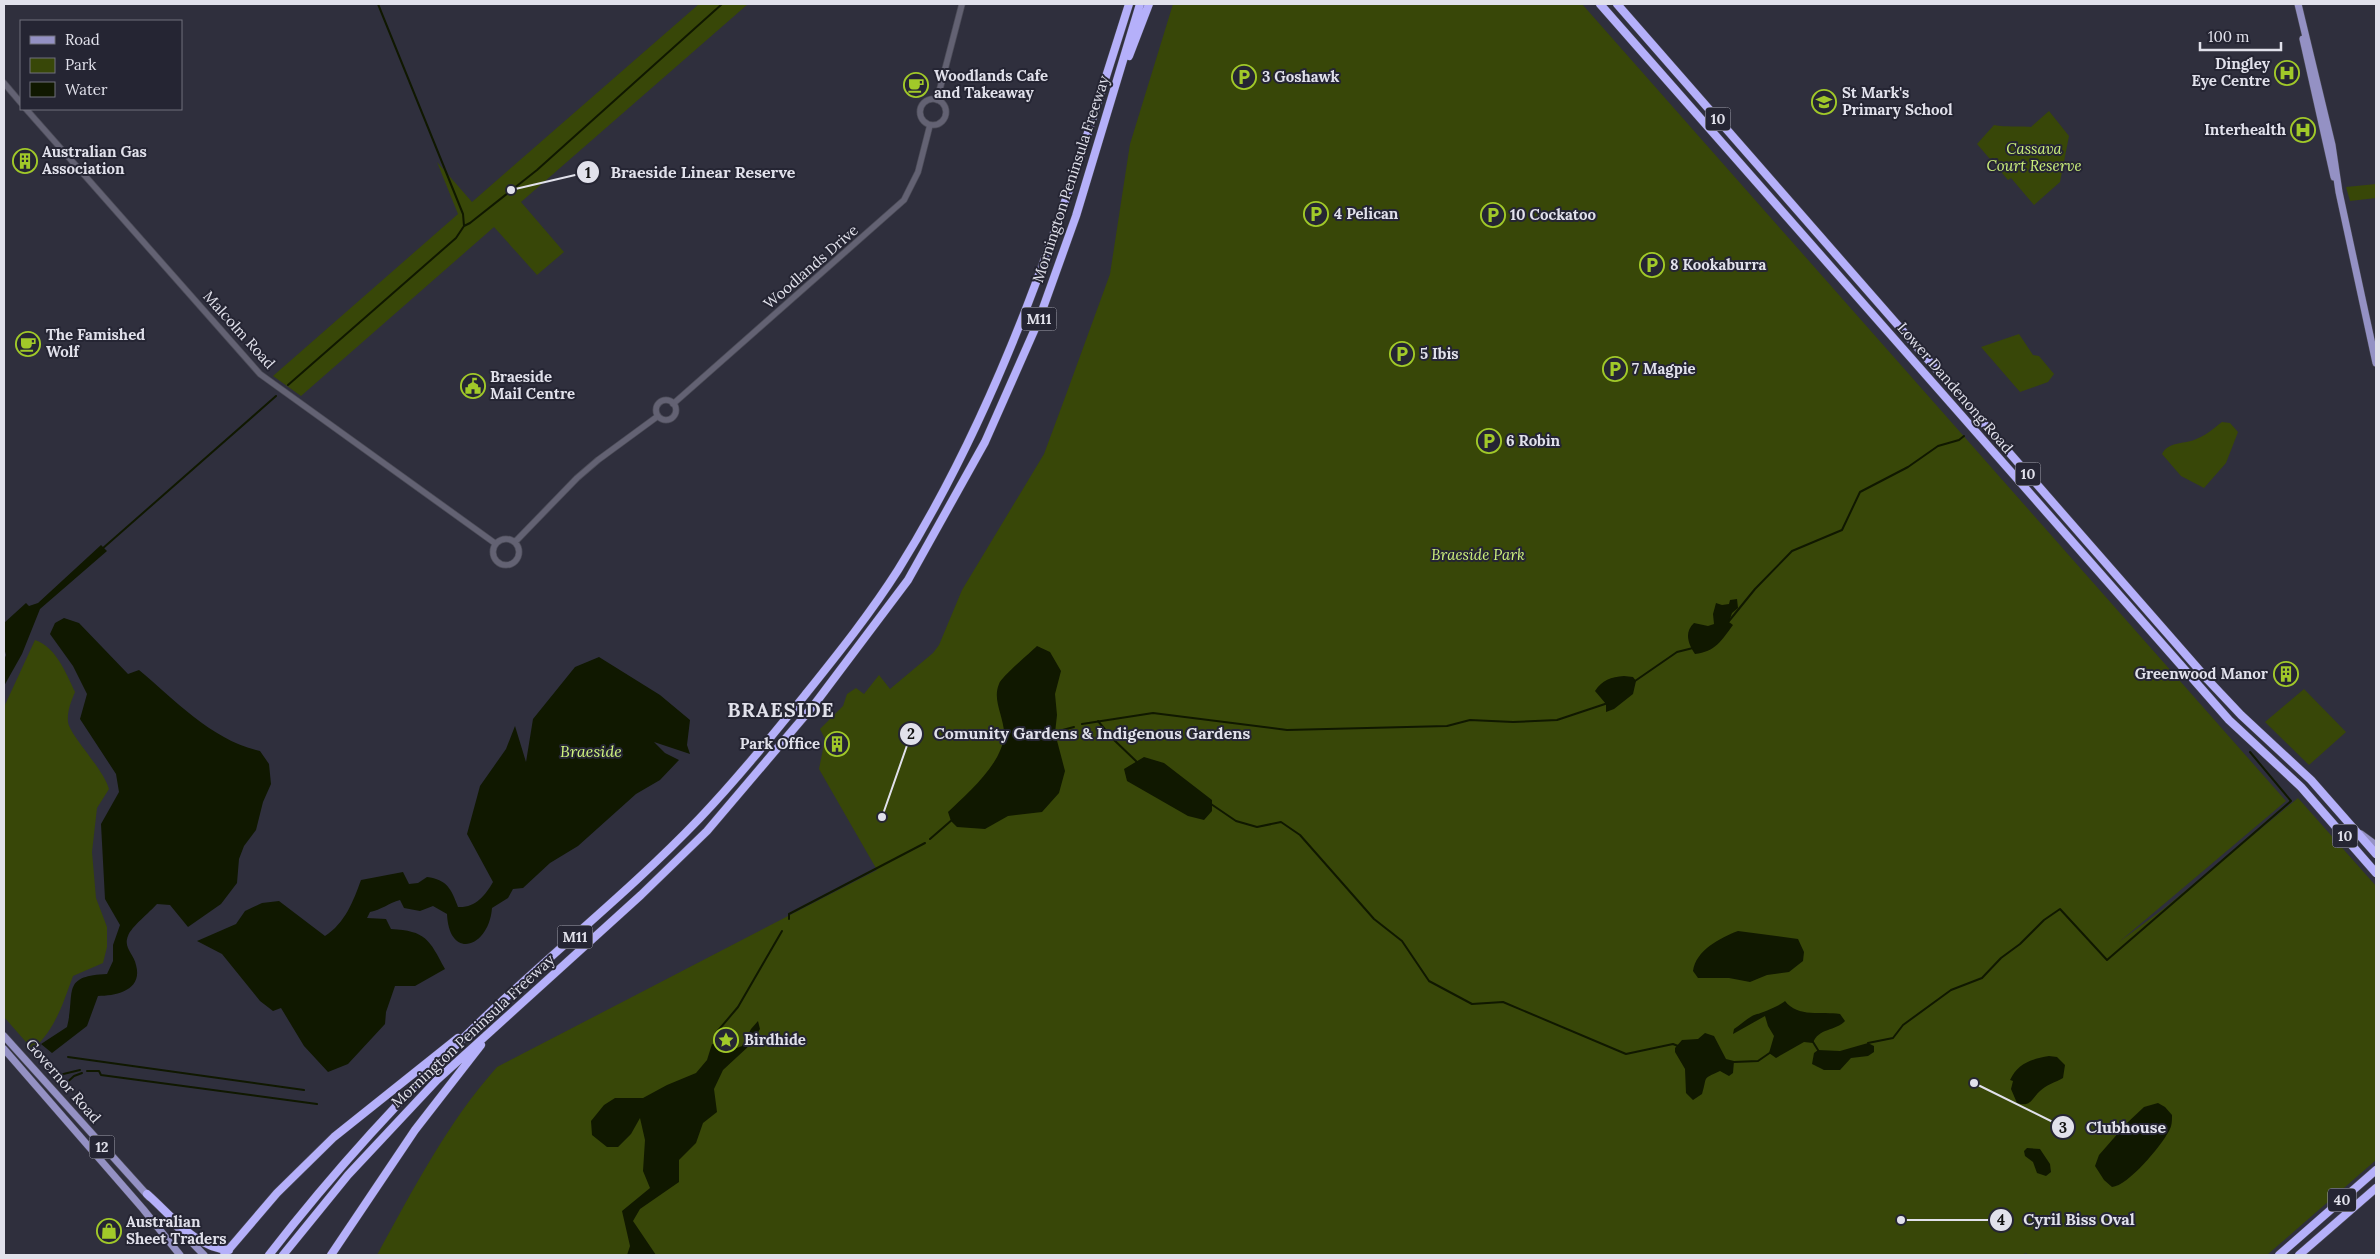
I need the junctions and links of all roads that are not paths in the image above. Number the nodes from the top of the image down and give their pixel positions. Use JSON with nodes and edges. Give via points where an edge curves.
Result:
{"nodes":[{"id":1,"x":962,"y":4,"type":"edge"},
{"id":2,"x":1124,"y":4,"type":"edge"},
{"id":3,"x":1129,"y":4,"type":"edge"},
{"id":4,"x":1140,"y":4,"type":"edge"},
{"id":5,"x":1149,"y":4,"type":"edge"},
{"id":6,"x":1600,"y":4,"type":"edge"},
{"id":7,"x":1617,"y":4,"type":"edge"},
{"id":8,"x":2298,"y":4,"type":"edge"},
{"id":9,"x":1112,"y":58,"type":"junction"},
{"id":10,"x":4,"y":83,"type":"edge"},
{"id":11,"x":937,"y":100,"type":"junction"},
{"id":12,"x":20,"y":102,"type":"edge"},
{"id":13,"x":27,"y":110,"type":"edge"},
{"id":14,"x":930,"y":125,"type":"junction"},
{"id":15,"x":1062,"y":256,"type":"junction"},
{"id":16,"x":2376,"y":363,"type":"edge"},
{"id":17,"x":673,"y":404,"type":"junction"},
{"id":18,"x":658,"y":416,"type":"junction"},
{"id":19,"x":515,"y":542,"type":"junction"},
{"id":20,"x":496,"y":544,"type":"junction"},
{"id":21,"x":2357,"y":831,"type":"junction"},
{"id":22,"x":2376,"y":845,"type":"edge"},
{"id":23,"x":2376,"y":854,"type":"edge"},
{"id":24,"x":2376,"y":872,"type":"edge"},
{"id":25,"x":483,"y":1019,"type":"junction"},
{"id":26,"x":492,"y":1029,"type":"junction"},
{"id":27,"x":4,"y":1036,"type":"edge"},
{"id":28,"x":4,"y":1049,"type":"edge"},
{"id":29,"x":2376,"y":1170,"type":"edge"},
{"id":30,"x":2376,"y":1188,"type":"edge"},
{"id":31,"x":146,"y":1194,"type":"junction"},
{"id":32,"x":226,"y":1253,"type":"edge"},
{"id":33,"x":180,"y":1255,"type":"edge"},
{"id":34,"x":204,"y":1255,"type":"edge"},
{"id":35,"x":269,"y":1255,"type":"edge"},
{"id":36,"x":283,"y":1255,"type":"edge"},
{"id":37,"x":331,"y":1255,"type":"edge"},
{"id":38,"x":2278,"y":1255,"type":"edge"},
{"id":39,"x":2299,"y":1255,"type":"edge"}],
"edges":[{"from":1,"to":11,"type":"street"},
{"from":2,"to":9,"type":"highway"},
{"from":3,"to":9,"type":"highway","name":"Mornington Peninsula Freeway","number":"M11"},
{"from":4,"to":15,"type":"highway","name":"Mornington Peninsula Freeway","number":"M11"},
{"from":5,"to":15,"type":"highway"},
{"from":6,"to":24,"type":"highway","name":"Lower Dandenong Road","number":"10","via":[[2222,712],[2292,778]]},
{"from":7,"to":21,"type":"highway","name":"Lower Dandenong Road","number":"10","via":[[2208,680],[2304,773]]},
{"from":8,"to":16,"type":"main road","via":[[2315,100],[2339,192]]},
{"from":9,"to":25,"type":"highway","name":"Mornington Peninsula Freeway","number":"M11","via":[[1026,313],[986,404],[928,519],[896,573],[849,640],[701,817],[638,881]]},
{"from":10,"to":12,"type":"street"},
{"from":11,"to":14,"type":"street","via":[[946,108],[946,116],[938,125]]},
{"from":11,"to":14,"type":"street","via":[[928,100],[920,110],[924,121]]},
{"from":13,"to":20,"type":"street","name":"Malcolm Road","via":[[271,384]]},
{"from":14,"to":17,"type":"street","name":"Woodlands Drive","via":[[918,172],[899,206]]},
{"from":15,"to":26,"type":"highway","name":"Mornington Peninsula Freeway","number":"M11","via":[[1038,322],[985,442],[912,572],[883,614],[814,705],[707,831]]},
{"from":17,"to":18,"type":"street","via":[[667,401],[659,403],[656,408]]},
{"from":17,"to":18,"type":"street","via":[[672,417],[666,420]]},
{"from":18,"to":19,"type":"street","via":[[584,472]]},
{"from":19,"to":20,"type":"street","via":[[504,538]]},
{"from":19,"to":20,"type":"street","via":[[519,555],[515,562],[507,565],[494,557]]},
{"from":21,"to":22,"type":"main road"},
{"from":21,"to":23,"type":"highway","name":"Lower Dandenong Road","number":"10"},
{"from":25,"to":32,"type":"highway","via":[[334,1137],[277,1193]]},
{"from":25,"to":35,"type":"highway","name":"Mornington Peninsula Freeway","number":"M11","via":[[364,1140]]},
{"from":26,"to":36,"type":"highway","name":"Mornington Peninsula Freeway","number":"M11","via":[[437,1080],[369,1151]]},
{"from":26,"to":37,"type":"highway","via":[[415,1130]]},
{"from":27,"to":31,"type":"main road","name":"Governor Road","number":"12"},
{"from":28,"to":33,"type":"main road","name":"Governor Road","number":"12"},
{"from":29,"to":38,"type":"highway","number":"40"},
{"from":30,"to":39,"type":"highway","number":"40"},
{"from":31,"to":32,"type":"highway","via":[[198,1240]]},
{"from":31,"to":34,"type":"main road","name":"Governor Road","number":"12"}]}
